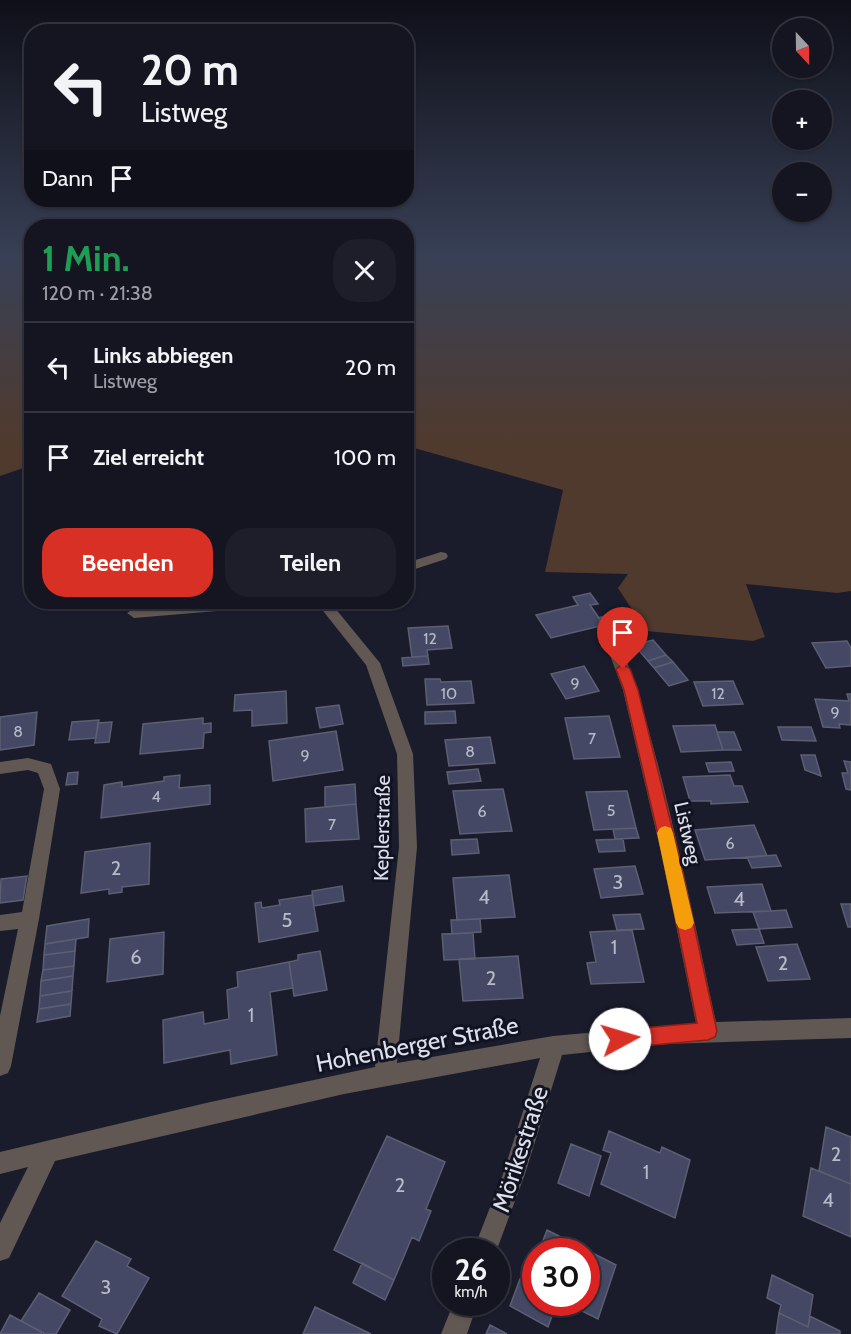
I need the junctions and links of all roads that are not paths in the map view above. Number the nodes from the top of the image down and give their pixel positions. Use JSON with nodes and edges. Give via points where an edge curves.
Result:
{"nodes":[{"id":1,"x":441,"y":556,"type":"dead end"},
{"id":2,"x":414,"y":565,"type":"edge"},
{"id":3,"x":186,"y":609,"type":"edge"},
{"id":4,"x":329,"y":609,"type":"edge"},
{"id":5,"x":134,"y":613,"type":"dead end"},
{"id":6,"x":614,"y":647,"type":"dead end"},
{"id":7,"x":0,"y":768,"type":"edge"},
{"id":8,"x":30,"y":919,"type":"junction"},
{"id":9,"x":0,"y":923,"type":"edge"},
{"id":10,"x":851,"y":1028,"type":"edge"},
{"id":11,"x":708,"y":1031,"type":"junction"},
{"id":12,"x":554,"y":1046,"type":"junction"},
{"id":13,"x":0,"y":1066,"type":"edge"},
{"id":14,"x":385,"y":1077,"type":"junction"},
{"id":15,"x":48,"y":1151,"type":"junction"},
{"id":16,"x":0,"y":1163,"type":"edge"},
{"id":17,"x":490,"y":1238,"type":"edge"},
{"id":18,"x":0,"y":1249,"type":"edge"},
{"id":19,"x":461,"y":1316,"type":"edge"},
{"id":20,"x":454,"y":1334,"type":"edge"}],
"edges":[{"from":1,"to":2,"type":"street"},
{"from":3,"to":5,"type":"street"},
{"from":4,"to":14,"type":"street","name":"Keplerstraße","via":[[373,663],[405,754],[408,847]]},
{"from":6,"to":11,"type":"street","name":"Listweg","via":[[634,702]]},
{"from":7,"to":8,"type":"street","via":[[28,764],[45,768],[52,789]]},
{"from":8,"to":9,"type":"street"},
{"from":8,"to":13,"type":"street"},
{"from":10,"to":11,"type":"street","name":"Hohenberger Straße"},
{"from":11,"to":12,"type":"street","name":"Hohenberger Straße"},
{"from":12,"to":14,"type":"street","name":"Hohenberger Straße"},
{"from":12,"to":17,"type":"street","name":"Mörikestraße"},
{"from":14,"to":15,"type":"street","name":"Hohenberger Straße"},
{"from":15,"to":16,"type":"street","name":"Hohenberger Straße"},
{"from":15,"to":18,"type":"street"},
{"from":19,"to":20,"type":"street"}]}
